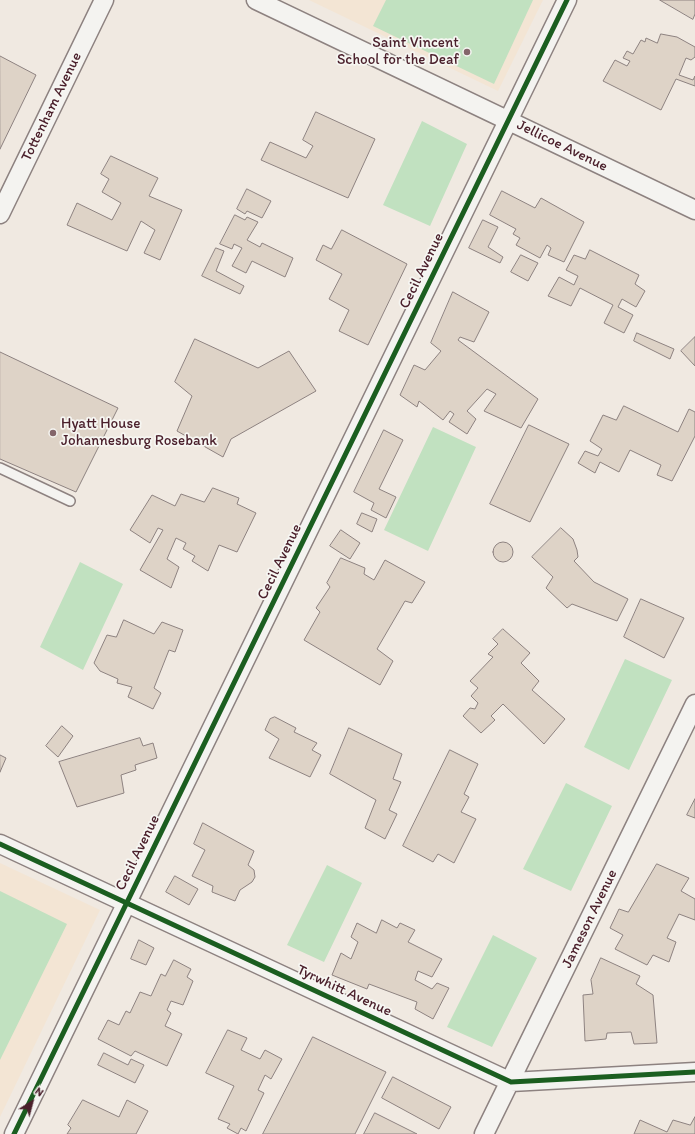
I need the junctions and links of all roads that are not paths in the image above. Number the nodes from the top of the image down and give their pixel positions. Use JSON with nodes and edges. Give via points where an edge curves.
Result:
{"nodes":[{"id":1,"x":104,"y":0,"type":"edge"},
{"id":2,"x":256,"y":0,"type":"edge"},
{"id":3,"x":567,"y":0,"type":"edge"},
{"id":4,"x":508,"y":120,"type":"junction"},
{"id":5,"x":695,"y":210,"type":"edge"},
{"id":6,"x":0,"y":214,"type":"edge"},
{"id":7,"x":0,"y":468,"type":"edge"},
{"id":8,"x":70,"y":501,"type":"dead end"},
{"id":9,"x":695,"y":704,"type":"edge"},
{"id":10,"x":0,"y":844,"type":"edge"},
{"id":11,"x":126,"y":904,"type":"junction"},
{"id":12,"x":695,"y":1072,"type":"edge"},
{"id":13,"x":511,"y":1082,"type":"junction"},
{"id":14,"x":14,"y":1134,"type":"edge"},
{"id":15,"x":484,"y":1134,"type":"edge"}],
"edges":[{"from":1,"to":6,"type":"street","name":"Tottenham Avenue"},
{"from":2,"to":4,"type":"street","name":"Jellicoe Avenue"},
{"from":3,"to":4,"type":"street","name":"Cecil Avenue"},
{"from":4,"to":5,"type":"street","name":"Jellicoe Avenue"},
{"from":4,"to":11,"type":"street","name":"Cecil Avenue"},
{"from":7,"to":8,"type":"lane"},
{"from":9,"to":13,"type":"street","name":"Jameson Avenue"},
{"from":10,"to":11,"type":"street","name":"Tyrwhitt Avenue"},
{"from":11,"to":13,"type":"street","name":"Tyrwhitt Avenue"},
{"from":11,"to":14,"type":"street","name":"Cecil Avenue"},
{"from":12,"to":13,"type":"street","name":"Tyrwhitt Avenue"},
{"from":13,"to":15,"type":"street","name":"Jameson Avenue"}]}
